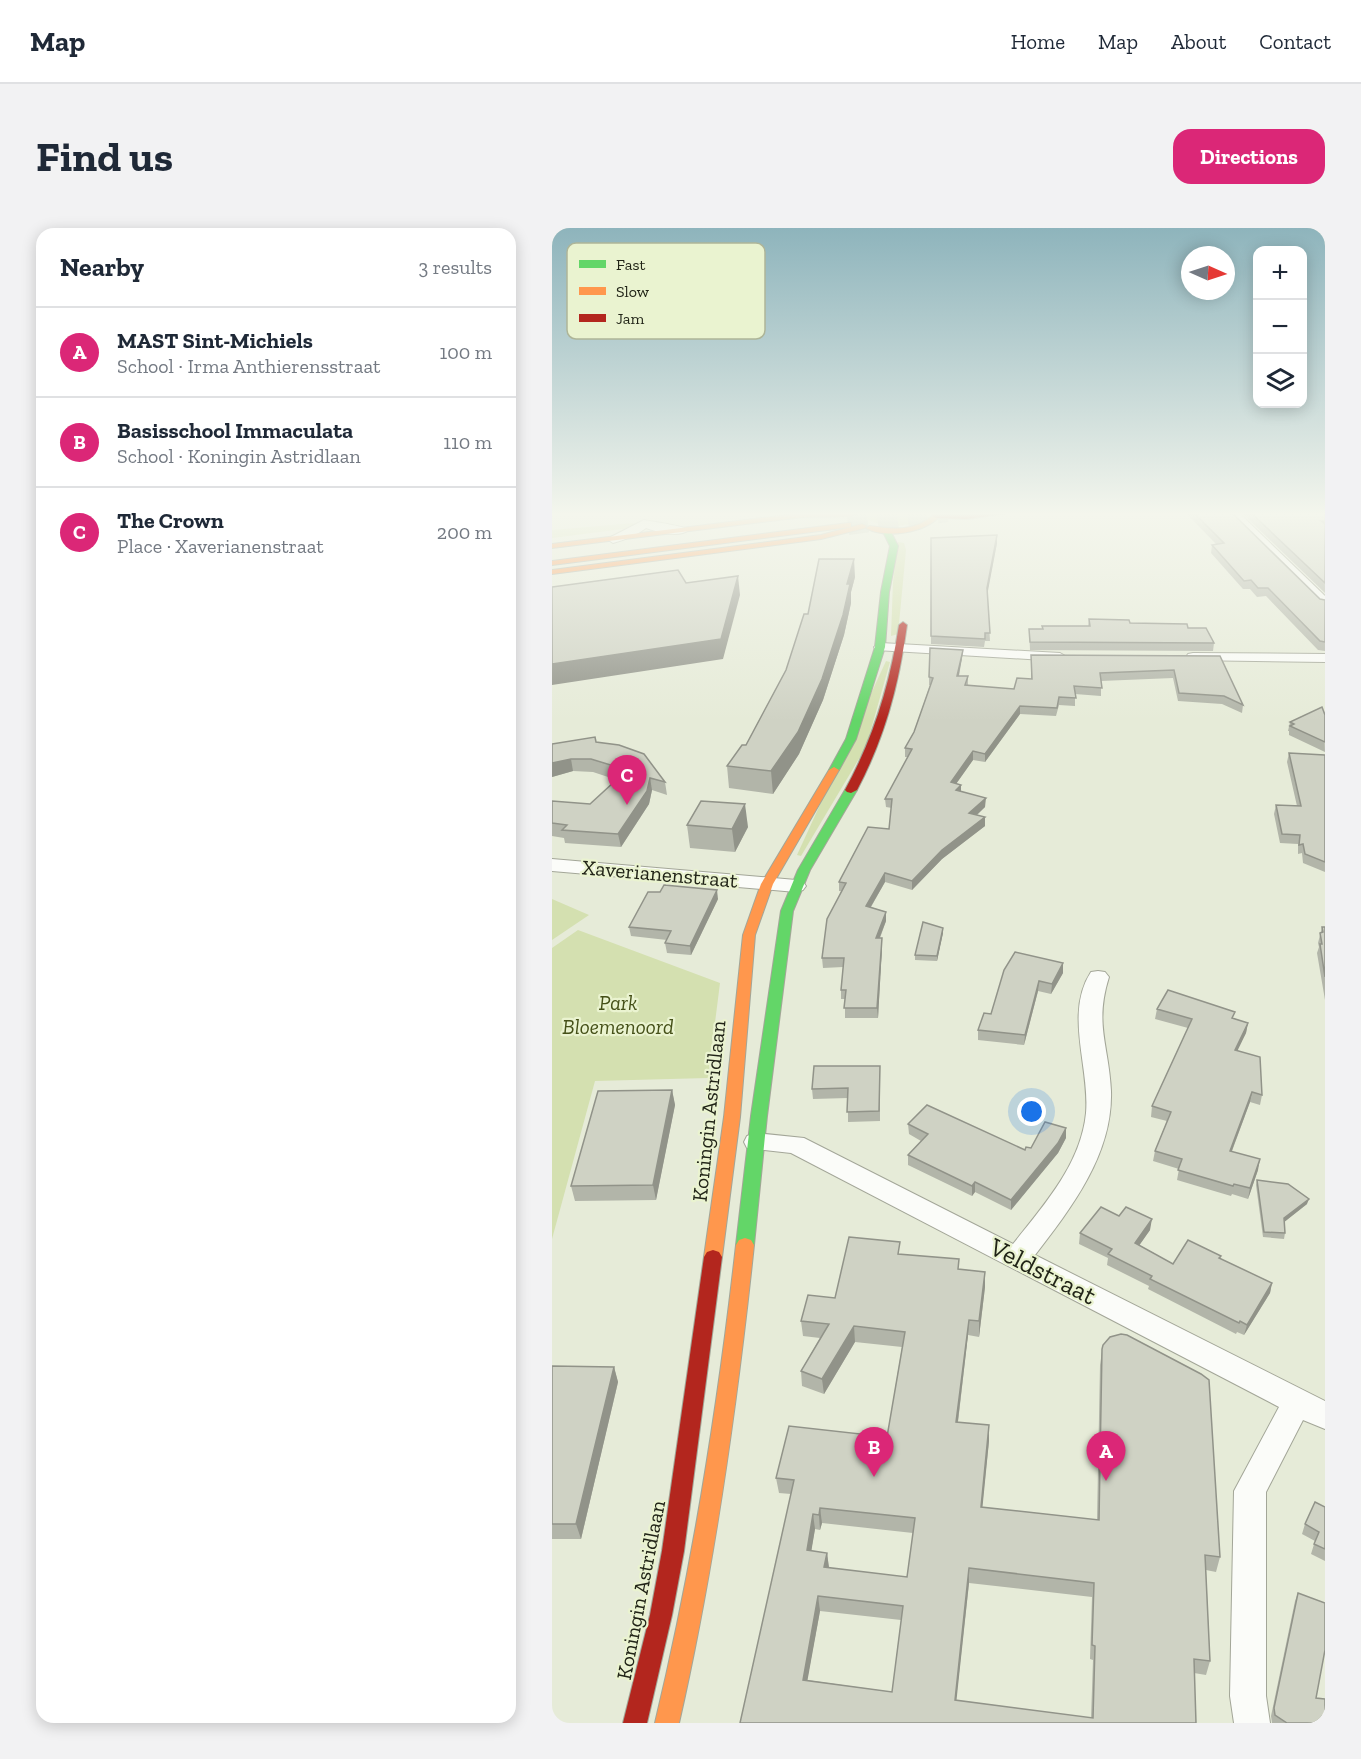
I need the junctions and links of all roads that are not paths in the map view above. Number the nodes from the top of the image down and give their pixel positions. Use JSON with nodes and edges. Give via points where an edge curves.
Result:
{"nodes":[{"id":1,"x":887,"y":582,"type":"edge"},
{"id":2,"x":1303,"y":582,"type":"edge"},
{"id":3,"x":1325,"y":603,"type":"edge"},
{"id":4,"x":904,"y":608,"type":"dead end"},
{"id":5,"x":880,"y":647,"type":"junction"},
{"id":6,"x":901,"y":648,"type":"junction"},
{"id":7,"x":1071,"y":657,"type":"edge"},
{"id":8,"x":1174,"y":657,"type":"edge"},
{"id":9,"x":1325,"y":658,"type":"edge"},
{"id":10,"x":552,"y":865,"type":"edge"},
{"id":11,"x":767,"y":884,"type":"junction"},
{"id":12,"x":796,"y":886,"type":"junction"},
{"id":13,"x":1098,"y":977,"type":"dead end"},
{"id":14,"x":756,"y":1143,"type":"junction"},
{"id":15,"x":1018,"y":1257,"type":"junction"},
{"id":16,"x":1311,"y":1409,"type":"edge"},
{"id":17,"x":635,"y":1723,"type":"edge"},
{"id":18,"x":667,"y":1723,"type":"edge"},
{"id":19,"x":1252,"y":1723,"type":"edge"}],
"edges":[{"from":1,"to":5,"type":"main road","name":"Koningin Astridlaan"},
{"from":2,"to":3,"type":"street"},
{"from":4,"to":6,"type":"main road"},
{"from":5,"to":6,"type":"street"},
{"from":5,"to":11,"type":"main road","name":"Koningin Astridlaan","via":[[851,739]]},
{"from":6,"to":7,"type":"street"},
{"from":6,"to":12,"type":"main road","via":[[872,753]]},
{"from":8,"to":9,"type":"street"},
{"from":10,"to":11,"type":"street","name":"Xaverianenstraat"},
{"from":11,"to":12,"type":"street","name":"Xaverianenstraat"},
{"from":11,"to":17,"type":"main road","name":"Koningin Astridlaan","via":[[749,934],[732,1117],[673,1551]]},
{"from":12,"to":14,"type":"main road","via":[[783,931]]},
{"from":13,"to":15,"type":"street","via":[[1088,1019],[1099,1091],[1090,1146],[1060,1204]]},
{"from":14,"to":15,"type":"street","name":"Veldstraat","via":[[795,1144]]},
{"from":14,"to":18,"type":"main road","via":[[737,1323],[702,1562]]},
{"from":15,"to":16,"type":"street","name":"Veldstraat"},
{"from":16,"to":19,"type":"street","via":[[1250,1491],[1248,1696]]}]}
